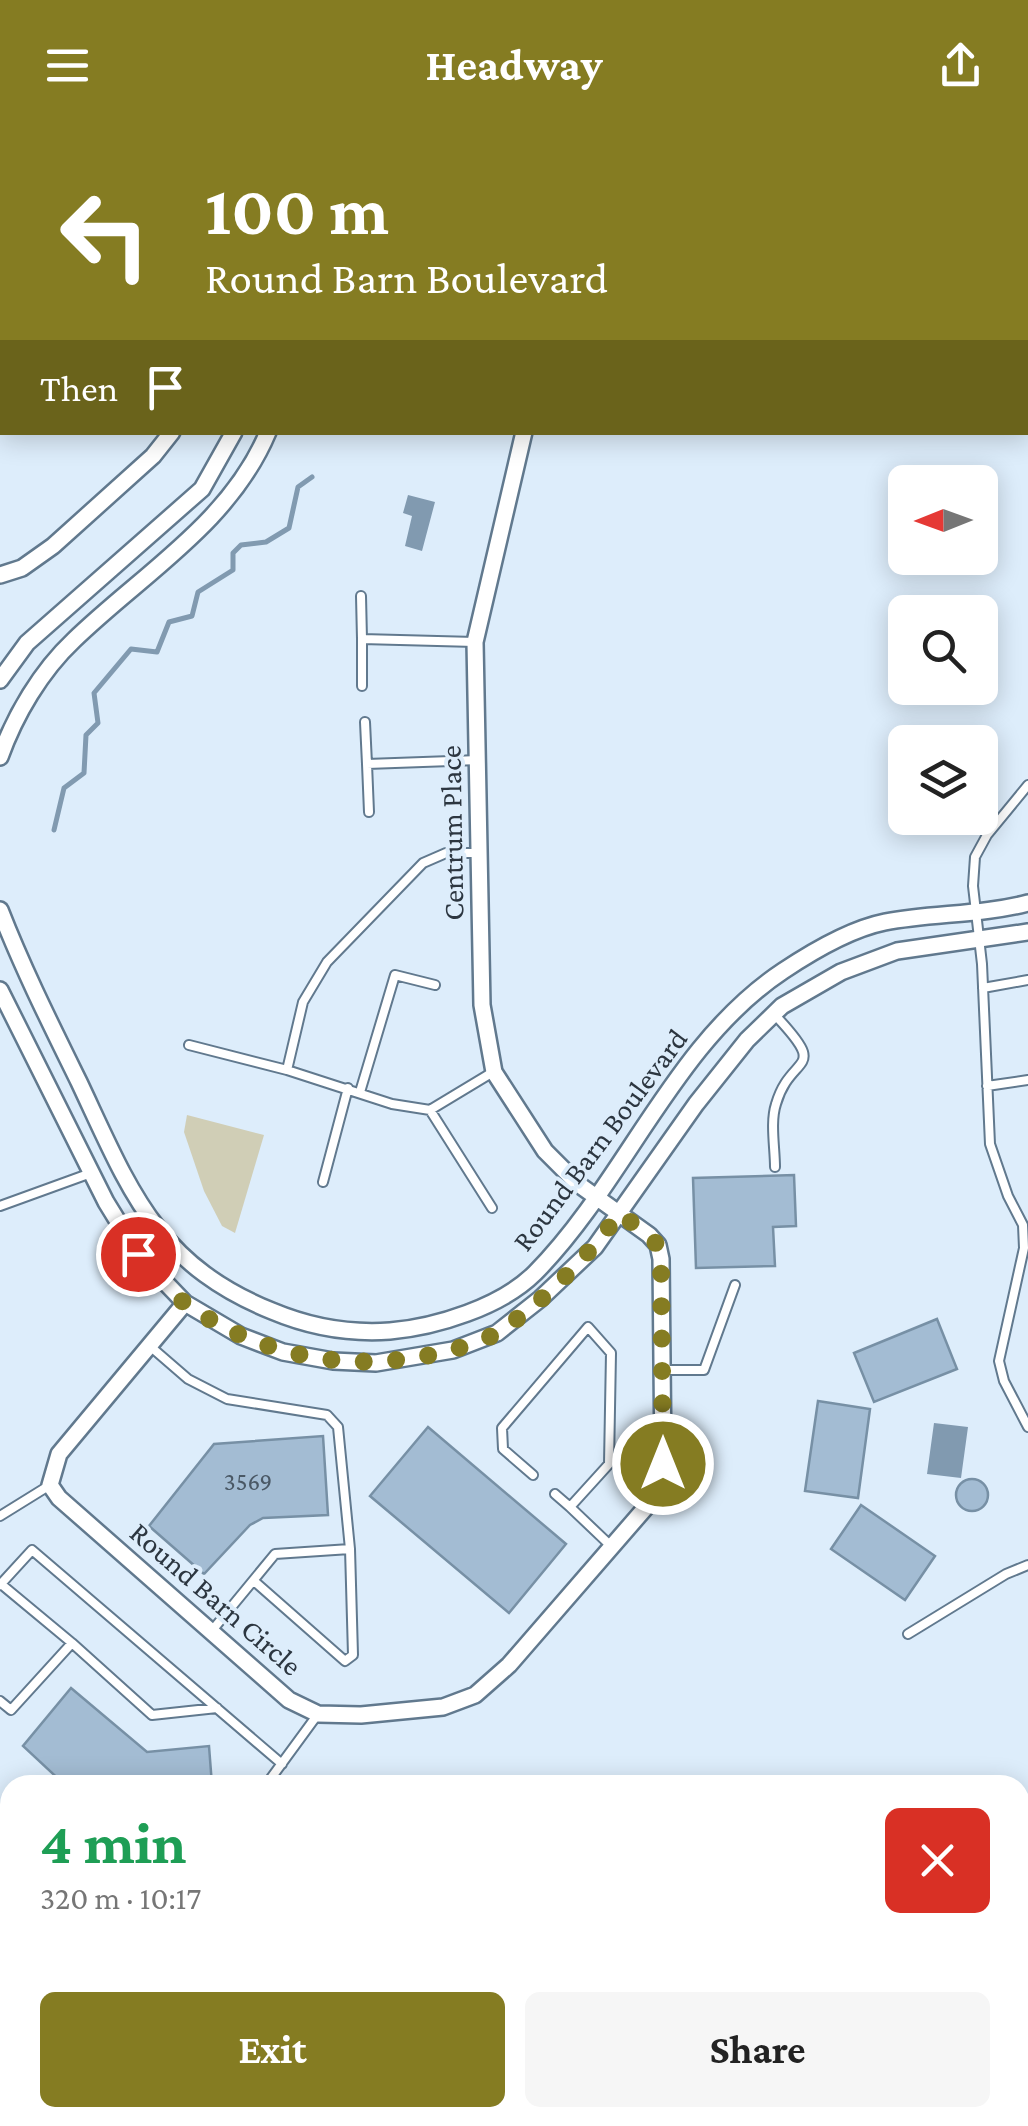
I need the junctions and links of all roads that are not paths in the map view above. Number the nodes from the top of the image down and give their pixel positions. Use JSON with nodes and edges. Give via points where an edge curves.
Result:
{"nodes":[{"id":1,"x":170,"y":435,"type":"edge"},
{"id":2,"x":232,"y":435,"type":"edge"},
{"id":3,"x":266,"y":435,"type":"edge"},
{"id":4,"x":523,"y":435,"type":"edge"},
{"id":5,"x":0,"y":575,"type":"edge"},
{"id":6,"x":361,"y":596,"type":"dead end"},
{"id":7,"x":362,"y":640,"type":"junction"},
{"id":8,"x":475,"y":642,"type":"junction"},
{"id":9,"x":0,"y":680,"type":"edge"},
{"id":10,"x":362,"y":686,"type":"dead end"},
{"id":11,"x":365,"y":722,"type":"dead end"},
{"id":12,"x":0,"y":756,"type":"edge"},
{"id":13,"x":479,"y":760,"type":"junction"},
{"id":14,"x":367,"y":764,"type":"junction"},
{"id":15,"x":1028,"y":785,"type":"edge"},
{"id":16,"x":369,"y":812,"type":"dead end"},
{"id":17,"x":480,"y":852,"type":"junction"},
{"id":18,"x":1028,"y":903,"type":"edge"},
{"id":19,"x":0,"y":910,"type":"edge"},
{"id":20,"x":975,"y":910,"type":"junction"},
{"id":21,"x":1028,"y":932,"type":"edge"},
{"id":22,"x":978,"y":939,"type":"junction"},
{"id":23,"x":1028,"y":980,"type":"edge"},
{"id":24,"x":436,"y":985,"type":"dead end"},
{"id":25,"x":982,"y":988,"type":"junction"},
{"id":26,"x":0,"y":990,"type":"edge"},
{"id":27,"x":774,"y":1014,"type":"junction"},
{"id":28,"x":189,"y":1045,"type":"dead end"},
{"id":29,"x":287,"y":1070,"type":"junction"},
{"id":30,"x":494,"y":1072,"type":"junction"},
{"id":31,"x":1028,"y":1080,"type":"edge"},
{"id":32,"x":986,"y":1086,"type":"junction"},
{"id":33,"x":348,"y":1088,"type":"junction"},
{"id":34,"x":360,"y":1092,"type":"junction"},
{"id":35,"x":430,"y":1110,"type":"junction"},
{"id":36,"x":775,"y":1166,"type":"dead end"},
{"id":37,"x":92,"y":1173,"type":"junction"},
{"id":38,"x":323,"y":1182,"type":"dead end"},
{"id":39,"x":598,"y":1199,"type":"junction"},
{"id":40,"x":0,"y":1206,"type":"edge"},
{"id":41,"x":492,"y":1208,"type":"dead end"},
{"id":42,"x":620,"y":1213,"type":"junction"},
{"id":43,"x":735,"y":1285,"type":"dead end"},
{"id":44,"x":184,"y":1303,"type":"junction"},
{"id":45,"x":151,"y":1347,"type":"junction"},
{"id":46,"x":662,"y":1370,"type":"junction"},
{"id":47,"x":1028,"y":1426,"type":"edge"},
{"id":48,"x":534,"y":1475,"type":"dead end"},
{"id":49,"x":50,"y":1485,"type":"junction"},
{"id":50,"x":555,"y":1494,"type":"dead end"},
{"id":51,"x":570,"y":1506,"type":"junction"},
{"id":52,"x":0,"y":1516,"type":"edge"},
{"id":53,"x":612,"y":1547,"type":"junction"},
{"id":54,"x":350,"y":1549,"type":"junction"},
{"id":55,"x":1028,"y":1565,"type":"edge"},
{"id":56,"x":254,"y":1581,"type":"junction"},
{"id":57,"x":1,"y":1585,"type":"edge"},
{"id":58,"x":210,"y":1633,"type":"junction"},
{"id":59,"x":908,"y":1634,"type":"dead end"},
{"id":60,"x":72,"y":1642,"type":"junction"},
{"id":61,"x":0,"y":1701,"type":"edge"},
{"id":62,"x":217,"y":1708,"type":"junction"},
{"id":63,"x":318,"y":1714,"type":"junction"},
{"id":64,"x":282,"y":1764,"type":"junction"},
{"id":65,"x":274,"y":1775,"type":"edge"}],
"edges":[{"from":1,"to":5,"type":"street","via":[[53,546]]},
{"from":2,"to":9,"type":"street","via":[[202,489],[26,643]]},
{"from":3,"to":12,"type":"street","via":[[213,518],[71,642],[14,718]]},
{"from":4,"to":8,"type":"street","name":"Centrum Place"},
{"from":6,"to":7,"type":"lane"},
{"from":7,"to":8,"type":"lane"},
{"from":7,"to":10,"type":"lane"},
{"from":8,"to":13,"type":"street","name":"Centrum Place"},
{"from":11,"to":14,"type":"lane"},
{"from":13,"to":14,"type":"lane"},
{"from":13,"to":17,"type":"street","name":"Centrum Place"},
{"from":14,"to":16,"type":"lane"},
{"from":15,"to":20,"type":"lane","via":[[975,857]]},
{"from":17,"to":29,"type":"lane","via":[[446,853],[423,864],[327,962],[304,1002]]},
{"from":17,"to":30,"type":"street","name":"Centrum Place","via":[[482,1005]]},
{"from":18,"to":20,"type":"street","name":"Round Barn Boulevard"},
{"from":19,"to":39,"type":"street","name":"Round Barn Boulevard","via":[[127,1182],[165,1240],[233,1296],[303,1324],[361,1333],[448,1322],[532,1277]]},
{"from":20,"to":22,"type":"lane"},
{"from":20,"to":39,"type":"street","name":"Round Barn Boulevard","via":[[882,922],[831,943],[736,1007],[685,1069]]},
{"from":21,"to":22,"type":"street","name":"Round Barn Boulevard"},
{"from":22,"to":25,"type":"lane"},
{"from":22,"to":27,"type":"street","name":"Round Barn Boulevard","via":[[898,951],[855,966]]},
{"from":23,"to":25,"type":"lane"},
{"from":24,"to":34,"type":"lane","via":[[395,975]]},
{"from":25,"to":32,"type":"lane"},
{"from":26,"to":37,"type":"street","name":"Round Barn Boulevard"},
{"from":27,"to":36,"type":"lane","via":[[805,1054],[774,1108]]},
{"from":27,"to":42,"type":"street","name":"Round Barn Boulevard","via":[[696,1104]]},
{"from":28,"to":29,"type":"lane"},
{"from":29,"to":33,"type":"lane"},
{"from":30,"to":35,"type":"lane"},
{"from":30,"to":39,"type":"street","name":"Centrum Place","via":[[545,1152]]},
{"from":31,"to":32,"type":"lane"},
{"from":32,"to":47,"type":"lane","via":[[990,1144],[1022,1225],[1024,1248],[1000,1361]]},
{"from":33,"to":34,"type":"lane"},
{"from":33,"to":38,"type":"lane"},
{"from":34,"to":35,"type":"lane"},
{"from":35,"to":41,"type":"lane"},
{"from":37,"to":40,"type":"lane"},
{"from":37,"to":44,"type":"street","name":"Round Barn Boulevard","via":[[138,1254]]},
{"from":39,"to":42,"type":"street","name":"Round Barn Circle"},
{"from":42,"to":44,"type":"street","name":"Round Barn Boulevard","via":[[540,1299],[497,1333],[415,1358],[376,1363],[283,1352]]},
{"from":42,"to":46,"type":"street","name":"Round Barn Circle","via":[[658,1245]]},
{"from":43,"to":46,"type":"lane","via":[[704,1370]]},
{"from":44,"to":45,"type":"street"},
{"from":45,"to":49,"type":"street","via":[[59,1454]]},
{"from":45,"to":54,"type":"lane","via":[[188,1379],[226,1398],[328,1415],[338,1427]]},
{"from":46,"to":53,"type":"street","name":"Round Barn Circle","via":[[663,1464],[657,1486]]},
{"from":48,"to":51,"type":"lane","via":[[504,1449],[502,1428],[588,1327],[611,1353],[610,1464]]},
{"from":49,"to":52,"type":"lane"},
{"from":49,"to":58,"type":"street","name":"Round Barn Circle"},
{"from":50,"to":51,"type":"lane"},
{"from":51,"to":53,"type":"lane"},
{"from":53,"to":63,"type":"street","name":"Round Barn Circle","via":[[476,1696],[443,1706]]},
{"from":54,"to":56,"type":"lane","via":[[276,1554]]},
{"from":54,"to":56,"type":"lane","via":[[353,1655],[345,1661]]},
{"from":55,"to":59,"type":"lane"},
{"from":56,"to":58,"type":"lane"},
{"from":57,"to":60,"type":"lane"},
{"from":57,"to":62,"type":"lane","via":[[32,1550]]},
{"from":58,"to":63,"type":"street","name":"Round Barn Circle","via":[[289,1700]]},
{"from":60,"to":61,"type":"lane","via":[[11,1710]]},
{"from":60,"to":62,"type":"lane","via":[[152,1715]]},
{"from":62,"to":64,"type":"lane"},
{"from":63,"to":64,"type":"lane"},
{"from":64,"to":65,"type":"lane"}]}
